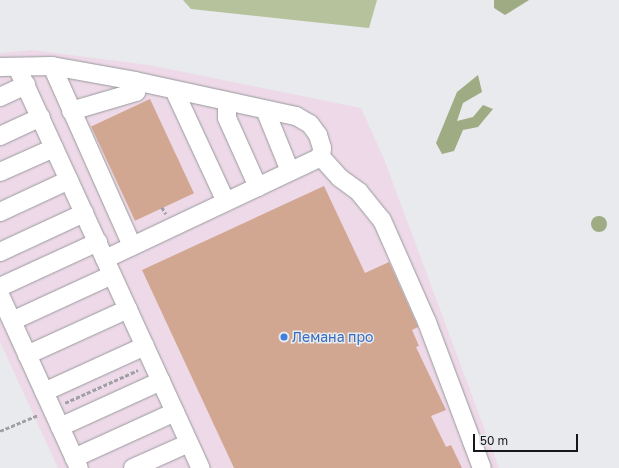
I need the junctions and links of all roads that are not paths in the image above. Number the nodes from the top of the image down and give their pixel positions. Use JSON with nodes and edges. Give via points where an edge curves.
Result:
{"nodes":[{"id":1,"x":52,"y":66,"type":"junction"},
{"id":2,"x":9,"y":67,"type":"edge"},
{"id":3,"x":97,"y":74,"type":"junction"},
{"id":4,"x":135,"y":81,"type":"junction"},
{"id":5,"x":26,"y":85,"type":"junction"},
{"id":6,"x":175,"y":92,"type":"junction"},
{"id":7,"x":0,"y":97,"type":"edge"},
{"id":8,"x":96,"y":102,"type":"junction"},
{"id":9,"x":227,"y":103,"type":"junction"},
{"id":10,"x":71,"y":111,"type":"junction"},
{"id":11,"x":266,"y":112,"type":"junction"},
{"id":12,"x":40,"y":118,"type":"junction"},
{"id":13,"x":0,"y":136,"type":"edge"},
{"id":14,"x":54,"y":148,"type":"junction"},
{"id":15,"x":321,"y":157,"type":"junction"},
{"id":16,"x":290,"y":171,"type":"junction"},
{"id":17,"x":0,"y":172,"type":"edge"},
{"id":18,"x":69,"y":180,"type":"junction"},
{"id":19,"x":258,"y":187,"type":"junction"},
{"id":20,"x":226,"y":202,"type":"junction"},
{"id":21,"x":0,"y":212,"type":"edge"},
{"id":22,"x":84,"y":213,"type":"junction"},
{"id":23,"x":98,"y":242,"type":"junction"},
{"id":24,"x":132,"y":246,"type":"junction"},
{"id":25,"x":0,"y":252,"type":"edge"},
{"id":26,"x":109,"y":267,"type":"junction"},
{"id":27,"x":0,"y":287,"type":"edge"},
{"id":28,"x":0,"y":295,"type":"edge"},
{"id":29,"x":128,"y":309,"type":"junction"},
{"id":30,"x":12,"y":321,"type":"junction"},
{"id":31,"x":145,"y":346,"type":"junction"},
{"id":32,"x":27,"y":355,"type":"junction"},
{"id":33,"x":161,"y":381,"type":"junction"},
{"id":34,"x":44,"y":392,"type":"junction"},
{"id":35,"x":175,"y":412,"type":"junction"},
{"id":36,"x":60,"y":427,"type":"junction"},
{"id":37,"x":189,"y":443,"type":"junction"},
{"id":38,"x":77,"y":463,"type":"edge"},
{"id":39,"x":134,"y":468,"type":"edge"},
{"id":40,"x":201,"y":468,"type":"edge"},
{"id":41,"x":482,"y":468,"type":"edge"}],
"edges":[{"from":1,"to":2,"type":"lane"},
{"from":1,"to":3,"type":"lane"},
{"from":1,"to":10,"type":"lane"},
{"from":2,"to":5,"type":"lane"},
{"from":3,"to":4,"type":"lane"},
{"from":3,"to":8,"type":"lane"},
{"from":4,"to":6,"type":"lane"},
{"from":4,"to":8,"type":"lane","via":[[136,92]]},
{"from":5,"to":7,"type":"lane"},
{"from":5,"to":12,"type":"lane"},
{"from":6,"to":9,"type":"lane"},
{"from":6,"to":20,"type":"lane"},
{"from":8,"to":10,"type":"lane"},
{"from":9,"to":11,"type":"lane"},
{"from":9,"to":19,"type":"lane","via":[[227,118]]},
{"from":10,"to":24,"type":"lane"},
{"from":11,"to":15,"type":"lane","via":[[296,116],[310,124],[318,135],[322,148]]},
{"from":11,"to":16,"type":"lane"},
{"from":12,"to":13,"type":"lane"},
{"from":12,"to":14,"type":"lane"},
{"from":14,"to":17,"type":"lane"},
{"from":14,"to":18,"type":"lane"},
{"from":15,"to":16,"type":"lane"},
{"from":15,"to":41,"type":"lane","via":[[340,178],[359,192],[382,220],[427,322]]},
{"from":16,"to":19,"type":"lane"},
{"from":18,"to":21,"type":"lane"},
{"from":18,"to":22,"type":"lane"},
{"from":19,"to":20,"type":"lane"},
{"from":20,"to":24,"type":"lane"},
{"from":22,"to":23,"type":"lane"},
{"from":22,"to":25,"type":"lane"},
{"from":23,"to":26,"type":"lane"},
{"from":23,"to":27,"type":"lane"},
{"from":24,"to":26,"type":"lane"},
{"from":26,"to":29,"type":"lane"},
{"from":26,"to":30,"type":"lane"},
{"from":28,"to":30,"type":"lane"},
{"from":29,"to":31,"type":"lane"},
{"from":29,"to":32,"type":"lane"},
{"from":30,"to":32,"type":"lane"},
{"from":31,"to":33,"type":"lane"},
{"from":31,"to":34,"type":"lane"},
{"from":32,"to":34,"type":"lane"},
{"from":33,"to":35,"type":"lane"},
{"from":33,"to":36,"type":"lane"},
{"from":34,"to":36,"type":"lane"},
{"from":35,"to":37,"type":"lane"},
{"from":35,"to":38,"type":"lane"},
{"from":36,"to":38,"type":"lane"},
{"from":37,"to":39,"type":"lane"},
{"from":37,"to":40,"type":"lane"}]}
